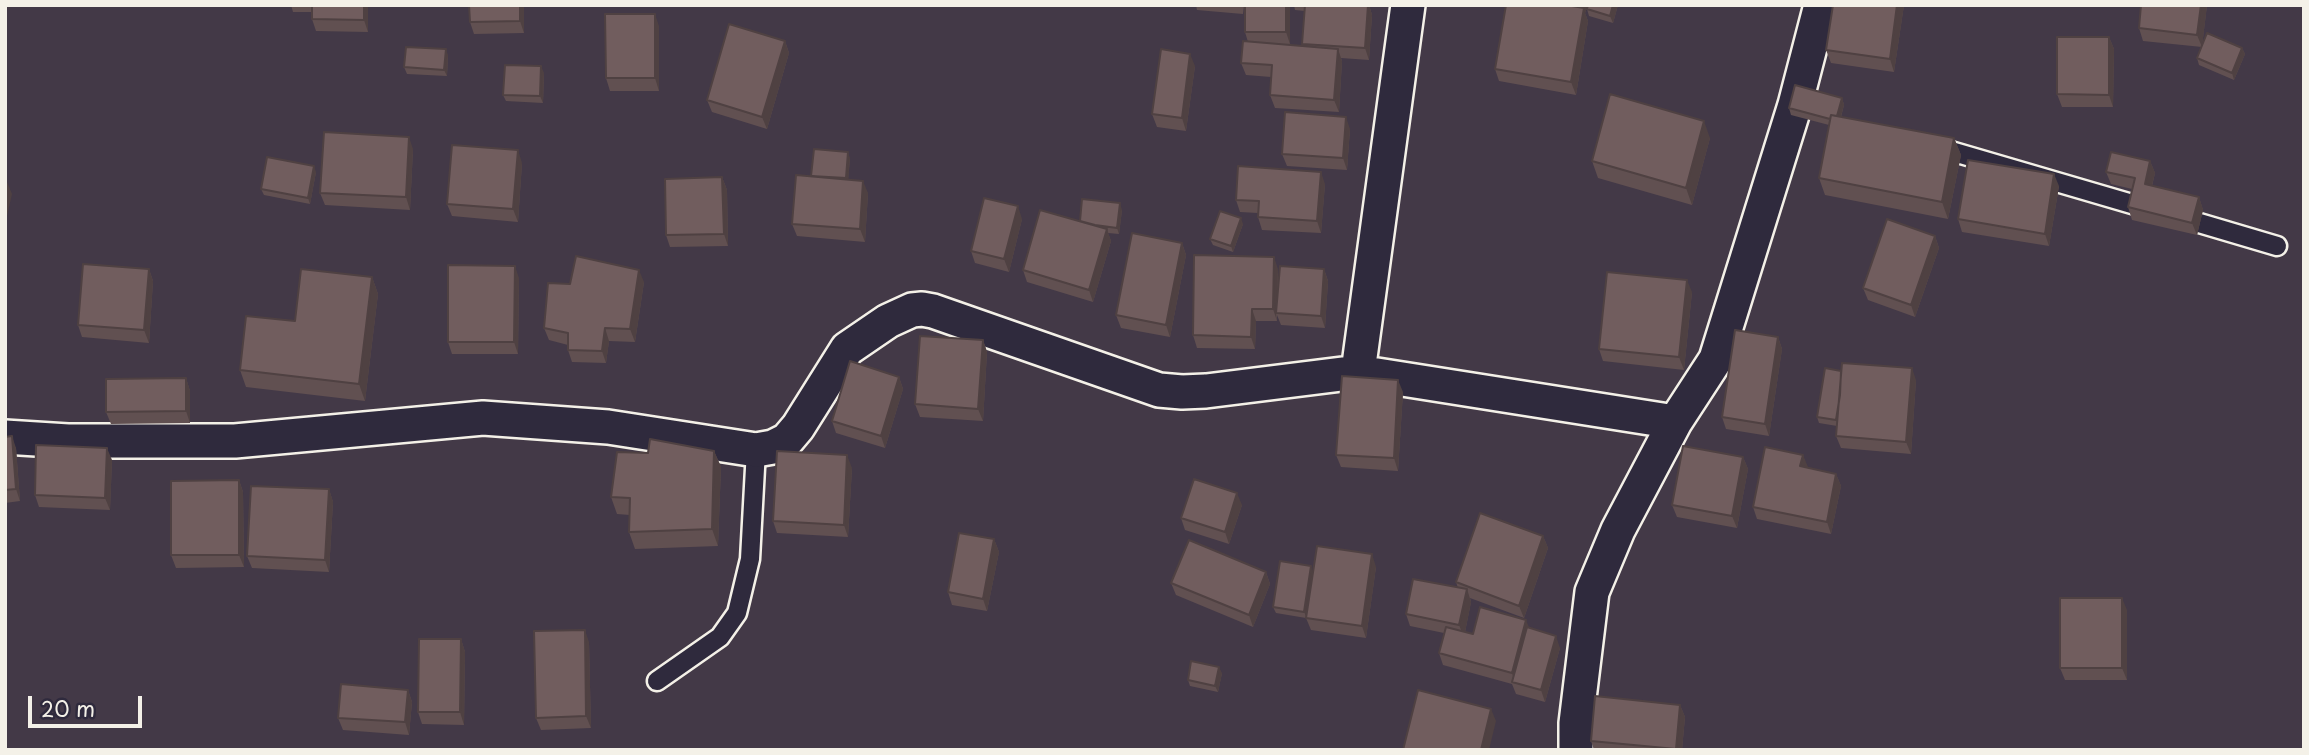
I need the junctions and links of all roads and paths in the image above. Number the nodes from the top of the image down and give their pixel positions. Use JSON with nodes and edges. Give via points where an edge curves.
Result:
{"nodes":[{"id":1,"x":1408,"y":5,"type":"edge"},
{"id":2,"x":1821,"y":5,"type":"edge"},
{"id":3,"x":1915,"y":141,"type":"edge"},
{"id":4,"x":2277,"y":246,"type":"dead end"},
{"id":5,"x":1358,"y":372,"type":"junction"},
{"id":6,"x":1675,"y":422,"type":"junction"},
{"id":7,"x":5,"y":437,"type":"edge"},
{"id":8,"x":756,"y":450,"type":"junction"},
{"id":9,"x":657,"y":681,"type":"dead end"},
{"id":10,"x":1576,"y":750,"type":"edge"}],
"edges":[{"from":1,"to":5,"type":"street"},
{"from":2,"to":6,"type":"street","via":[[1801,107],[1716,359]]},
{"from":3,"to":4,"type":"lane"},
{"from":5,"to":6,"type":"street"},
{"from":5,"to":8,"type":"street","via":[[1206,391],[1159,390],[933,311],[912,310],[847,349],[798,427],[786,440]]},
{"from":6,"to":10,"type":"street","via":[[1618,530],[1592,592]]},
{"from":7,"to":8,"type":"street","via":[[234,440],[484,418],[608,427]]},
{"from":8,"to":9,"type":"lane","via":[[750,559],[737,613],[720,637]]}]}
